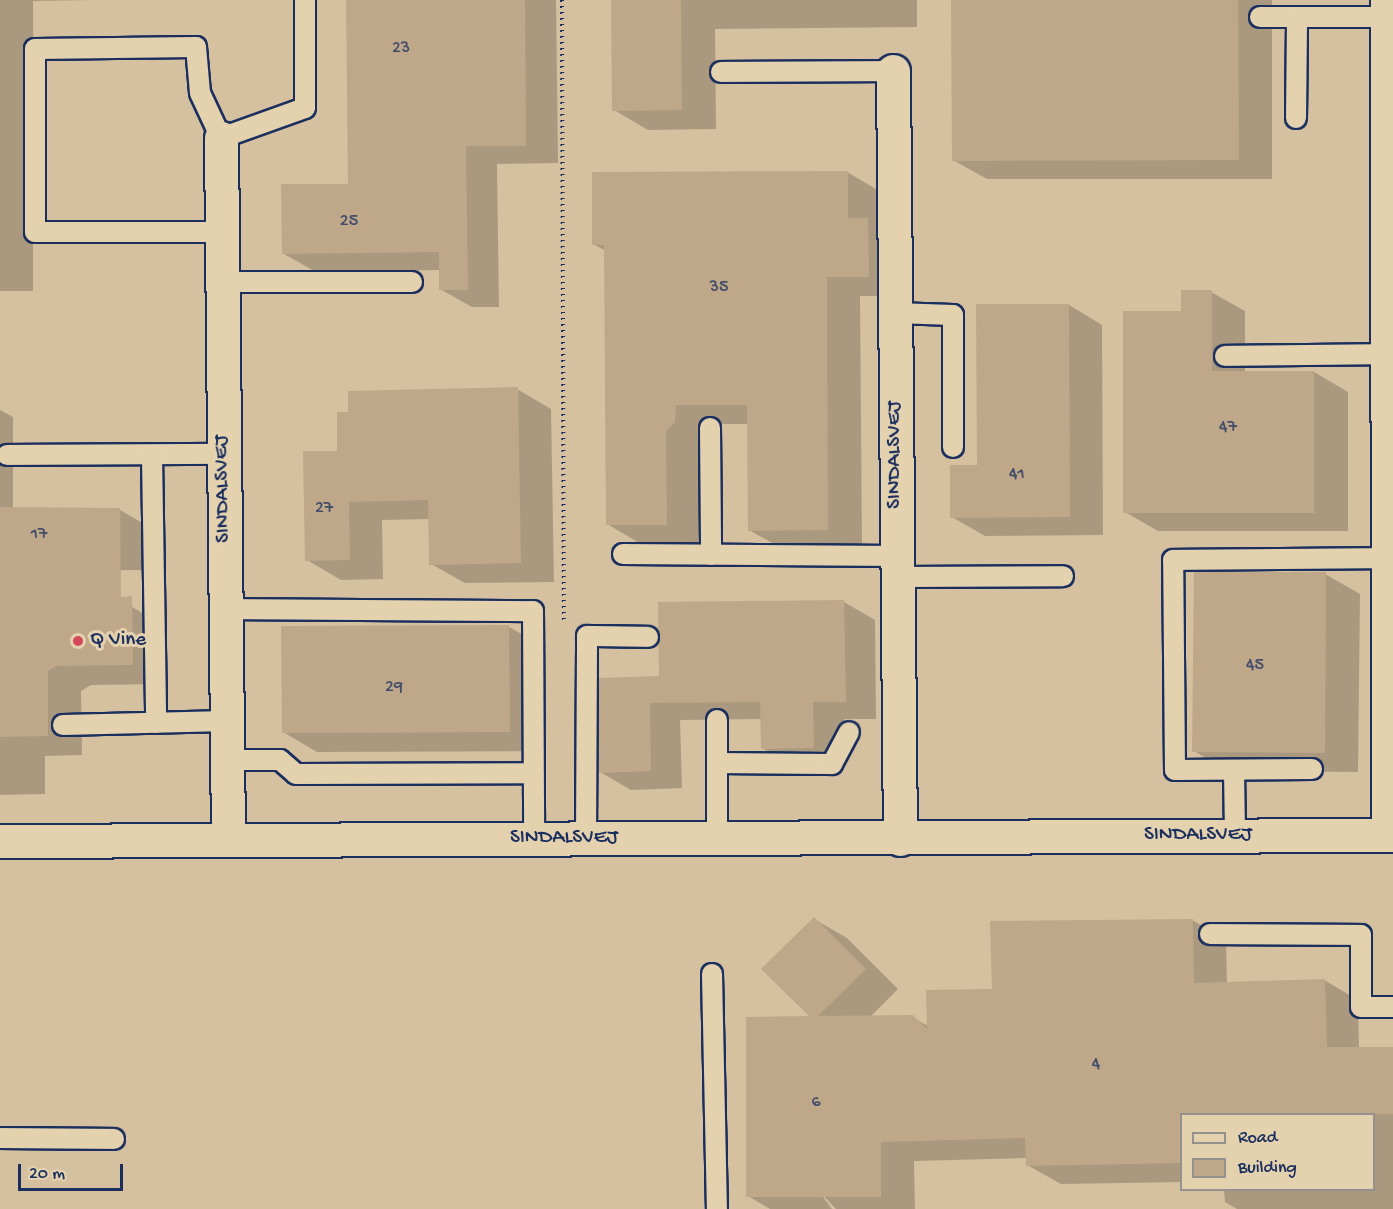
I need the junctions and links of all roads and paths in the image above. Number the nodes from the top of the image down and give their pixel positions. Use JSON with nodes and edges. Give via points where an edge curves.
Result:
{"nodes":[{"id":1,"x":305,"y":0,"type":"edge"},
{"id":2,"x":562,"y":0,"type":"edge"},
{"id":3,"x":1387,"y":8,"type":"edge"},
{"id":4,"x":1260,"y":17,"type":"dead end"},
{"id":5,"x":1297,"y":17,"type":"junction"},
{"id":6,"x":893,"y":71,"type":"joint"},
{"id":7,"x":721,"y":72,"type":"dead end"},
{"id":8,"x":1296,"y":118,"type":"dead end"},
{"id":9,"x":221,"y":138,"type":"junction"},
{"id":10,"x":221,"y":232,"type":"junction"},
{"id":11,"x":1390,"y":234,"type":"edge"},
{"id":12,"x":222,"y":282,"type":"junction"},
{"id":13,"x":412,"y":282,"type":"dead end"},
{"id":14,"x":895,"y":314,"type":"junction"},
{"id":15,"x":1389,"y":336,"type":"edge"},
{"id":16,"x":1225,"y":356,"type":"dead end"},
{"id":17,"x":710,"y":428,"type":"dead end"},
{"id":18,"x":953,"y":447,"type":"dead end"},
{"id":19,"x":224,"y":454,"type":"junction"},
{"id":20,"x":7,"y":455,"type":"dead end"},
{"id":21,"x":152,"y":455,"type":"junction"},
{"id":22,"x":623,"y":554,"type":"dead end"},
{"id":23,"x":711,"y":555,"type":"junction"},
{"id":24,"x":1387,"y":558,"type":"junction"},
{"id":25,"x":897,"y":566,"type":"junction"},
{"id":26,"x":1063,"y":576,"type":"dead end"},
{"id":27,"x":1390,"y":602,"type":"edge"},
{"id":28,"x":225,"y":609,"type":"junction"},
{"id":29,"x":564,"y":624,"type":"dead end"},
{"id":30,"x":648,"y":637,"type":"dead end"},
{"id":31,"x":717,"y":720,"type":"dead end"},
{"id":32,"x":227,"y":721,"type":"junction"},
{"id":33,"x":156,"y":723,"type":"junction"},
{"id":34,"x":63,"y":725,"type":"dead end"},
{"id":35,"x":849,"y":732,"type":"dead end"},
{"id":36,"x":227,"y":759,"type":"junction"},
{"id":37,"x":717,"y":763,"type":"junction"},
{"id":38,"x":1312,"y":769,"type":"dead end"},
{"id":39,"x":1234,"y":770,"type":"junction"},
{"id":40,"x":533,"y":773,"type":"junction"},
{"id":41,"x":1391,"y":835,"type":"edge"},
{"id":42,"x":1235,"y":836,"type":"junction"},
{"id":43,"x":534,"y":839,"type":"junction"},
{"id":44,"x":586,"y":839,"type":"junction"},
{"id":45,"x":717,"y":839,"type":"junction"},
{"id":46,"x":900,"y":839,"type":"junction"},
{"id":47,"x":228,"y":840,"type":"junction"},
{"id":48,"x":0,"y":841,"type":"edge"},
{"id":49,"x":1210,"y":934,"type":"dead end"},
{"id":50,"x":712,"y":974,"type":"dead end"},
{"id":51,"x":1393,"y":1007,"type":"edge"},
{"id":52,"x":0,"y":1138,"type":"edge"},
{"id":53,"x":114,"y":1139,"type":"dead end"},
{"id":54,"x":717,"y":1209,"type":"edge"}],
"edges":[{"from":1,"to":9,"type":"lane","via":[[305,108]]},
{"from":2,"to":29,"type":"path"},
{"from":3,"to":5,"type":"lane"},
{"from":3,"to":11,"type":"street","name":"SINDALSVEJ"},
{"from":4,"to":5,"type":"lane"},
{"from":5,"to":8,"type":"lane"},
{"from":6,"to":7,"type":"lane"},
{"from":6,"to":14,"type":"street","name":"SINDALSVEJ"},
{"from":9,"to":10,"type":"street","name":"SINDALSVEJ"},
{"from":9,"to":10,"type":"lane","via":[[200,93],[196,47],[34,49],[35,232]]},
{"from":10,"to":12,"type":"street","name":"SINDALSVEJ"},
{"from":11,"to":15,"type":"street","name":"SINDALSVEJ"},
{"from":12,"to":13,"type":"lane"},
{"from":12,"to":19,"type":"street","name":"SINDALSVEJ"},
{"from":14,"to":18,"type":"lane","via":[[953,315]]},
{"from":14,"to":25,"type":"street","name":"SINDALSVEJ"},
{"from":15,"to":16,"type":"lane"},
{"from":15,"to":24,"type":"street","name":"SINDALSVEJ"},
{"from":17,"to":23,"type":"lane"},
{"from":19,"to":21,"type":"lane"},
{"from":19,"to":28,"type":"street","name":"SINDALSVEJ"},
{"from":20,"to":21,"type":"lane"},
{"from":21,"to":33,"type":"lane"},
{"from":22,"to":23,"type":"lane"},
{"from":23,"to":25,"type":"lane"},
{"from":24,"to":27,"type":"street","name":"SINDALSVEJ"},
{"from":24,"to":39,"type":"lane","via":[[1173,560],[1175,770]]},
{"from":25,"to":26,"type":"lane"},
{"from":25,"to":46,"type":"street","name":"SINDALSVEJ"},
{"from":27,"to":41,"type":"street","name":"SINDALSVEJ"},
{"from":28,"to":32,"type":"street","name":"SINDALSVEJ"},
{"from":28,"to":40,"type":"lane","via":[[533,611]]},
{"from":30,"to":44,"type":"lane","via":[[587,636]]},
{"from":31,"to":37,"type":"lane"},
{"from":32,"to":33,"type":"lane"},
{"from":32,"to":36,"type":"street","name":"SINDALSVEJ"},
{"from":33,"to":34,"type":"lane"},
{"from":35,"to":37,"type":"lane","via":[[832,764]]},
{"from":36,"to":40,"type":"lane","via":[[280,760],[296,774]]},
{"from":36,"to":47,"type":"street","name":"SINDALSVEJ"},
{"from":37,"to":45,"type":"lane"},
{"from":38,"to":39,"type":"lane"},
{"from":39,"to":42,"type":"lane"},
{"from":40,"to":43,"type":"lane"},
{"from":41,"to":42,"type":"street","name":"SINDALSVEJ"},
{"from":42,"to":46,"type":"street","name":"SINDALSVEJ"},
{"from":43,"to":44,"type":"street","name":"SINDALSVEJ"},
{"from":43,"to":47,"type":"street","name":"SINDALSVEJ"},
{"from":44,"to":45,"type":"street","name":"SINDALSVEJ"},
{"from":45,"to":46,"type":"street","name":"SINDALSVEJ"},
{"from":47,"to":48,"type":"street","name":"SINDALSVEJ"},
{"from":49,"to":51,"type":"lane","via":[[1361,935],[1361,1007]]},
{"from":50,"to":54,"type":"lane"},
{"from":52,"to":53,"type":"lane"}]}
